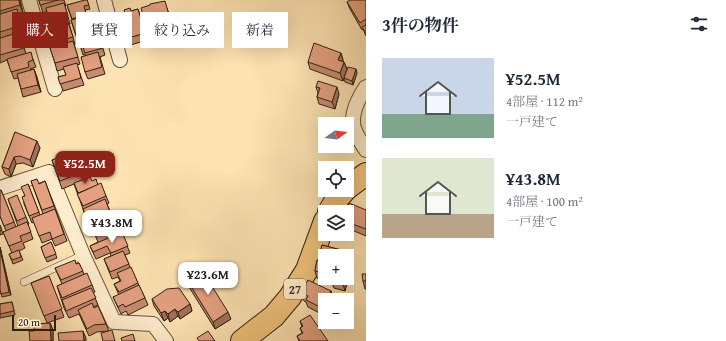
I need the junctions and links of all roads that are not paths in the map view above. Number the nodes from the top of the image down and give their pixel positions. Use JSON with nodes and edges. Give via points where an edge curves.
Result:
{"nodes":[{"id":1,"x":29,"y":0,"type":"edge"},
{"id":2,"x":104,"y":0,"type":"edge"},
{"id":3,"x":120,"y":60,"type":"dead end"},
{"id":4,"x":366,"y":87,"type":"edge"},
{"id":5,"x":55,"y":89,"type":"dead end"},
{"id":6,"x":366,"y":150,"type":"edge"},
{"id":7,"x":366,"y":174,"type":"edge"},
{"id":8,"x":354,"y":183,"type":"edge"},
{"id":9,"x":0,"y":188,"type":"edge"},
{"id":10,"x":339,"y":197,"type":"edge"},
{"id":11,"x":333,"y":205,"type":"edge"},
{"id":12,"x":318,"y":240,"type":"edge"},
{"id":13,"x":83,"y":255,"type":"junction"},
{"id":14,"x":24,"y":282,"type":"dead end"},
{"id":15,"x":166,"y":341,"type":"edge"},
{"id":16,"x":242,"y":341,"type":"edge"}],
"edges":[{"from":1,"to":5,"type":"street"},
{"from":2,"to":3,"type":"street"},
{"from":4,"to":6,"type":"street","via":[[354,112],[353,125]]},
{"from":7,"to":8,"type":"main road"},
{"from":9,"to":13,"type":"street","via":[[49,172]]},
{"from":10,"to":11,"type":"main road"},
{"from":12,"to":16,"type":"main road","number":"27","via":[[307,270],[290,297],[274,316]]},
{"from":13,"to":14,"type":"lane"},
{"from":13,"to":15,"type":"street","via":[[114,322],[153,324]]}]}
